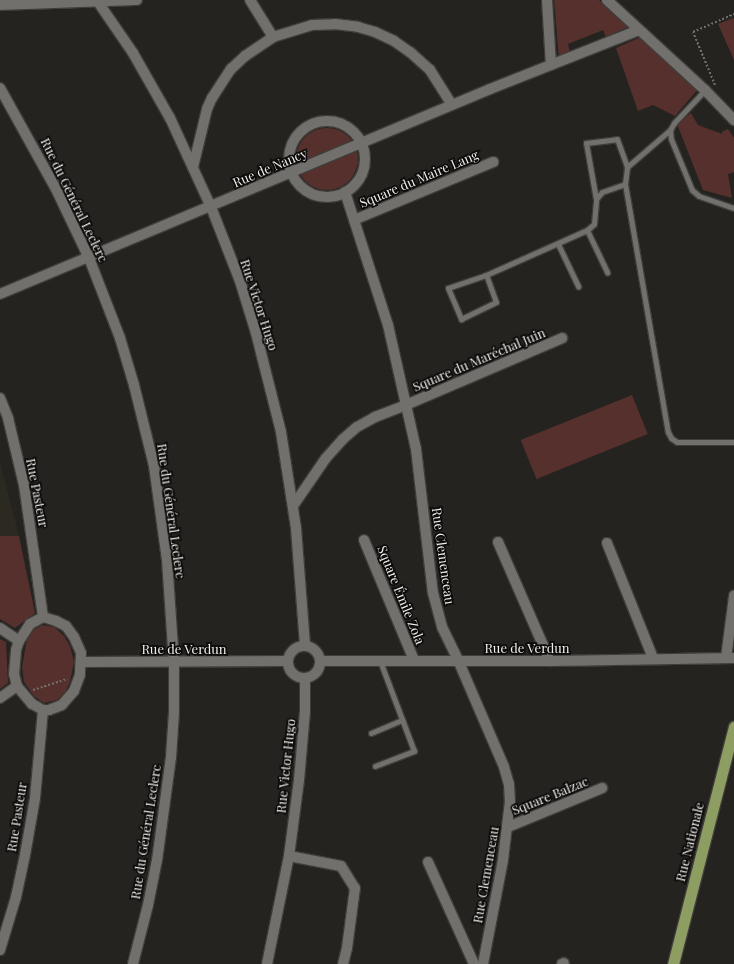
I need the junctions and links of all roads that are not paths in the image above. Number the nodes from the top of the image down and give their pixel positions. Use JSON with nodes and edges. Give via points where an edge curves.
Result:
{"nodes":[{"id":1,"x":137,"y":0,"type":"edge"},
{"id":2,"x":250,"y":0,"type":"edge"},
{"id":3,"x":547,"y":0,"type":"edge"},
{"id":4,"x":608,"y":0,"type":"edge"},
{"id":5,"x":98,"y":2,"type":"junction"},
{"id":6,"x":0,"y":5,"type":"edge"},
{"id":7,"x":639,"y":30,"type":"junction"},
{"id":8,"x":273,"y":37,"type":"junction"},
{"id":9,"x":551,"y":65,"type":"junction"},
{"id":10,"x":0,"y":88,"type":"edge"},
{"id":11,"x":705,"y":90,"type":"junction"},
{"id":12,"x":452,"y":105,"type":"junction"},
{"id":13,"x":734,"y":120,"type":"edge"},
{"id":14,"x":670,"y":130,"type":"junction"},
{"id":15,"x":362,"y":144,"type":"junction"},
{"id":16,"x":493,"y":162,"type":"dead end"},
{"id":17,"x":627,"y":167,"type":"junction"},
{"id":18,"x":193,"y":168,"type":"junction"},
{"id":19,"x":292,"y":173,"type":"junction"},
{"id":20,"x":625,"y":184,"type":"junction"},
{"id":21,"x":345,"y":192,"type":"junction"},
{"id":22,"x":596,"y":199,"type":"junction"},
{"id":23,"x":211,"y":207,"type":"junction"},
{"id":24,"x":734,"y":208,"type":"edge"},
{"id":25,"x":354,"y":220,"type":"junction"},
{"id":26,"x":587,"y":230,"type":"junction"},
{"id":27,"x":558,"y":244,"type":"junction"},
{"id":28,"x":89,"y":258,"type":"junction"},
{"id":29,"x":607,"y":272,"type":"dead end"},
{"id":30,"x":486,"y":275,"type":"junction"},
{"id":31,"x":578,"y":286,"type":"dead end"},
{"id":32,"x":0,"y":294,"type":"edge"},
{"id":33,"x":562,"y":338,"type":"dead end"},
{"id":34,"x":0,"y":398,"type":"edge"},
{"id":35,"x":406,"y":405,"type":"junction"},
{"id":36,"x":734,"y":442,"type":"edge"},
{"id":37,"x":293,"y":506,"type":"junction"},
{"id":38,"x":364,"y":540,"type":"dead end"},
{"id":39,"x":498,"y":542,"type":"dead end"},
{"id":40,"x":607,"y":543,"type":"dead end"},
{"id":41,"x":734,"y":596,"type":"edge"},
{"id":42,"x":43,"y":618,"type":"junction"},
{"id":43,"x":0,"y":628,"type":"edge"},
{"id":44,"x":19,"y":641,"type":"junction"},
{"id":45,"x":305,"y":646,"type":"junction"},
{"id":46,"x":653,"y":658,"type":"junction"},
{"id":47,"x":730,"y":658,"type":"edge"},
{"id":48,"x":414,"y":660,"type":"junction"},
{"id":49,"x":458,"y":660,"type":"junction"},
{"id":50,"x":320,"y":661,"type":"junction"},
{"id":51,"x":380,"y":661,"type":"junction"},
{"id":52,"x":81,"y":662,"type":"junction"},
{"id":53,"x":174,"y":662,"type":"junction"},
{"id":54,"x":288,"y":662,"type":"junction"},
{"id":55,"x":550,"y":662,"type":"junction"},
{"id":56,"x":305,"y":678,"type":"junction"},
{"id":57,"x":20,"y":690,"type":"junction"},
{"id":58,"x":0,"y":698,"type":"edge"},
{"id":59,"x":43,"y":710,"type":"junction"},
{"id":60,"x":402,"y":720,"type":"junction"},
{"id":61,"x":734,"y":727,"type":"edge"},
{"id":62,"x":371,"y":733,"type":"dead end"},
{"id":63,"x":375,"y":766,"type":"dead end"},
{"id":64,"x":602,"y":788,"type":"dead end"},
{"id":65,"x":508,"y":827,"type":"junction"},
{"id":66,"x":289,"y":856,"type":"junction"},
{"id":67,"x":428,"y":862,"type":"dead end"},
{"id":68,"x":0,"y":950,"type":"edge"},
{"id":69,"x":133,"y":964,"type":"edge"},
{"id":70,"x":267,"y":964,"type":"edge"},
{"id":71,"x":343,"y":964,"type":"edge"},
{"id":72,"x":474,"y":964,"type":"edge"},
{"id":73,"x":483,"y":964,"type":"edge"},
{"id":74,"x":674,"y":964,"type":"edge"}],
"edges":[{"from":1,"to":5,"type":"street"},
{"from":2,"to":8,"type":"street"},
{"from":3,"to":9,"type":"street"},
{"from":4,"to":7,"type":"street"},
{"from":5,"to":6,"type":"street"},
{"from":5,"to":18,"type":"street","name":"Rue Victor Hugo","via":[[152,85]]},
{"from":7,"to":9,"type":"street","name":"Rue de Nancy"},
{"from":7,"to":11,"type":"street"},
{"from":8,"to":12,"type":"street","via":[[312,25],[335,24],[375,32],[394,41],[420,60],[435,77]]},
{"from":8,"to":18,"type":"street","via":[[245,56],[218,88],[207,110]]},
{"from":9,"to":12,"type":"street","name":"Rue de Nancy"},
{"from":10,"to":28,"type":"street","name":"Rue du Général Leclerc","via":[[51,178]]},
{"from":11,"to":13,"type":"street"},
{"from":11,"to":14,"type":"lane"},
{"from":12,"to":15,"type":"street","name":"Rue de Nancy"},
{"from":14,"to":17,"type":"lane"},
{"from":14,"to":24,"type":"lane","via":[[671,139],[692,190],[699,196]]},
{"from":15,"to":19,"type":"street","name":"Rue de Nancy"},
{"from":15,"to":19,"type":"street","via":[[347,126],[330,121],[313,123],[295,138],[290,149]]},
{"from":15,"to":21,"type":"street","via":[[365,155],[361,177]]},
{"from":16,"to":25,"type":"street","name":"Square du Maire Lang"},
{"from":17,"to":20,"type":"lane"},
{"from":17,"to":22,"type":"lane","via":[[617,139],[586,144]]},
{"from":18,"to":23,"type":"street","name":"Rue Victor Hugo"},
{"from":19,"to":21,"type":"street","via":[[304,189],[314,194],[335,196]]},
{"from":19,"to":23,"type":"street","name":"Rue de Nancy"},
{"from":20,"to":22,"type":"lane","via":[[602,192]]},
{"from":20,"to":36,"type":"lane","via":[[668,432],[677,442]]},
{"from":21,"to":25,"type":"street","name":"Rue Clemenceau"},
{"from":22,"to":26,"type":"lane","via":[[594,224]]},
{"from":23,"to":28,"type":"street","name":"Rue de Nancy"},
{"from":23,"to":37,"type":"street","name":"Rue Victor Hugo","via":[[240,281],[256,333],[281,432]]},
{"from":25,"to":35,"type":"street","name":"Rue Clemenceau","via":[[388,325]]},
{"from":26,"to":27,"type":"lane"},
{"from":26,"to":29,"type":"lane"},
{"from":27,"to":30,"type":"lane"},
{"from":27,"to":31,"type":"lane"},
{"from":28,"to":32,"type":"street","name":"Rue de Nancy"},
{"from":28,"to":53,"type":"street","name":"Rue du Général Leclerc","via":[[120,338],[154,466],[167,560]]},
{"from":30,"to":30,"type":"lane","via":[[448,288],[461,319],[496,302]]},
{"from":33,"to":35,"type":"street","name":"Square du Maréchal Juin"},
{"from":34,"to":42,"type":"street","name":"Rue Pasteur","via":[[8,418],[24,485]]},
{"from":35,"to":37,"type":"street","name":"Square du Maréchal Juin","via":[[375,417],[343,439]]},
{"from":35,"to":49,"type":"street","name":"Rue Clemenceau","via":[[416,449],[433,593],[442,627]]},
{"from":37,"to":45,"type":"street","name":"Rue Victor Hugo","via":[[301,571]]},
{"from":38,"to":48,"type":"street","name":"Square Émile Zola"},
{"from":39,"to":55,"type":"street"},
{"from":40,"to":46,"type":"street"},
{"from":41,"to":47,"type":"street"},
{"from":42,"to":44,"type":"street","via":[[30,624]]},
{"from":42,"to":52,"type":"street","via":[[66,626],[81,653]]},
{"from":43,"to":44,"type":"street"},
{"from":44,"to":57,"type":"street","via":[[14,674]]},
{"from":45,"to":50,"type":"street","via":[[314,649]]},
{"from":45,"to":54,"type":"street","via":[[293,650]]},
{"from":46,"to":47,"type":"street","name":"Rue de Verdun"},
{"from":46,"to":55,"type":"street","name":"Rue de Verdun"},
{"from":48,"to":49,"type":"street","name":"Rue de Verdun"},
{"from":48,"to":51,"type":"street","name":"Rue de Verdun"},
{"from":49,"to":55,"type":"street","name":"Rue de Verdun"},
{"from":49,"to":65,"type":"street","name":"Rue Clemenceau","via":[[509,784]]},
{"from":50,"to":51,"type":"street","name":"Rue de Verdun"},
{"from":50,"to":56,"type":"street","via":[[318,671]]},
{"from":51,"to":60,"type":"lane"},
{"from":52,"to":53,"type":"street","name":"Rue de Verdun"},
{"from":52,"to":59,"type":"street","via":[[80,675],[69,699],[62,705]]},
{"from":53,"to":54,"type":"street","name":"Rue de Verdun"},
{"from":53,"to":69,"type":"street","name":"Rue du Général Leclerc","via":[[174,712],[162,824],[148,905]]},
{"from":54,"to":56,"type":"street","via":[[295,676]]},
{"from":56,"to":66,"type":"street","name":"Rue Victor Hugo","via":[[303,742]]},
{"from":57,"to":58,"type":"street"},
{"from":57,"to":59,"type":"street","via":[[37,708]]},
{"from":59,"to":68,"type":"street","name":"Rue Pasteur","via":[[35,798],[16,897]]},
{"from":60,"to":62,"type":"lane"},
{"from":60,"to":63,"type":"lane","via":[[414,751]]},
{"from":61,"to":74,"type":"main road","name":"Rue Nationale"},
{"from":64,"to":65,"type":"street","name":"Square Balzac"},
{"from":65,"to":73,"type":"street","name":"Rue Clemenceau"},
{"from":66,"to":70,"type":"street","name":"Rue Victor Hugo"},
{"from":66,"to":71,"type":"street","via":[[341,866],[356,888]]},
{"from":67,"to":72,"type":"street"}]}
